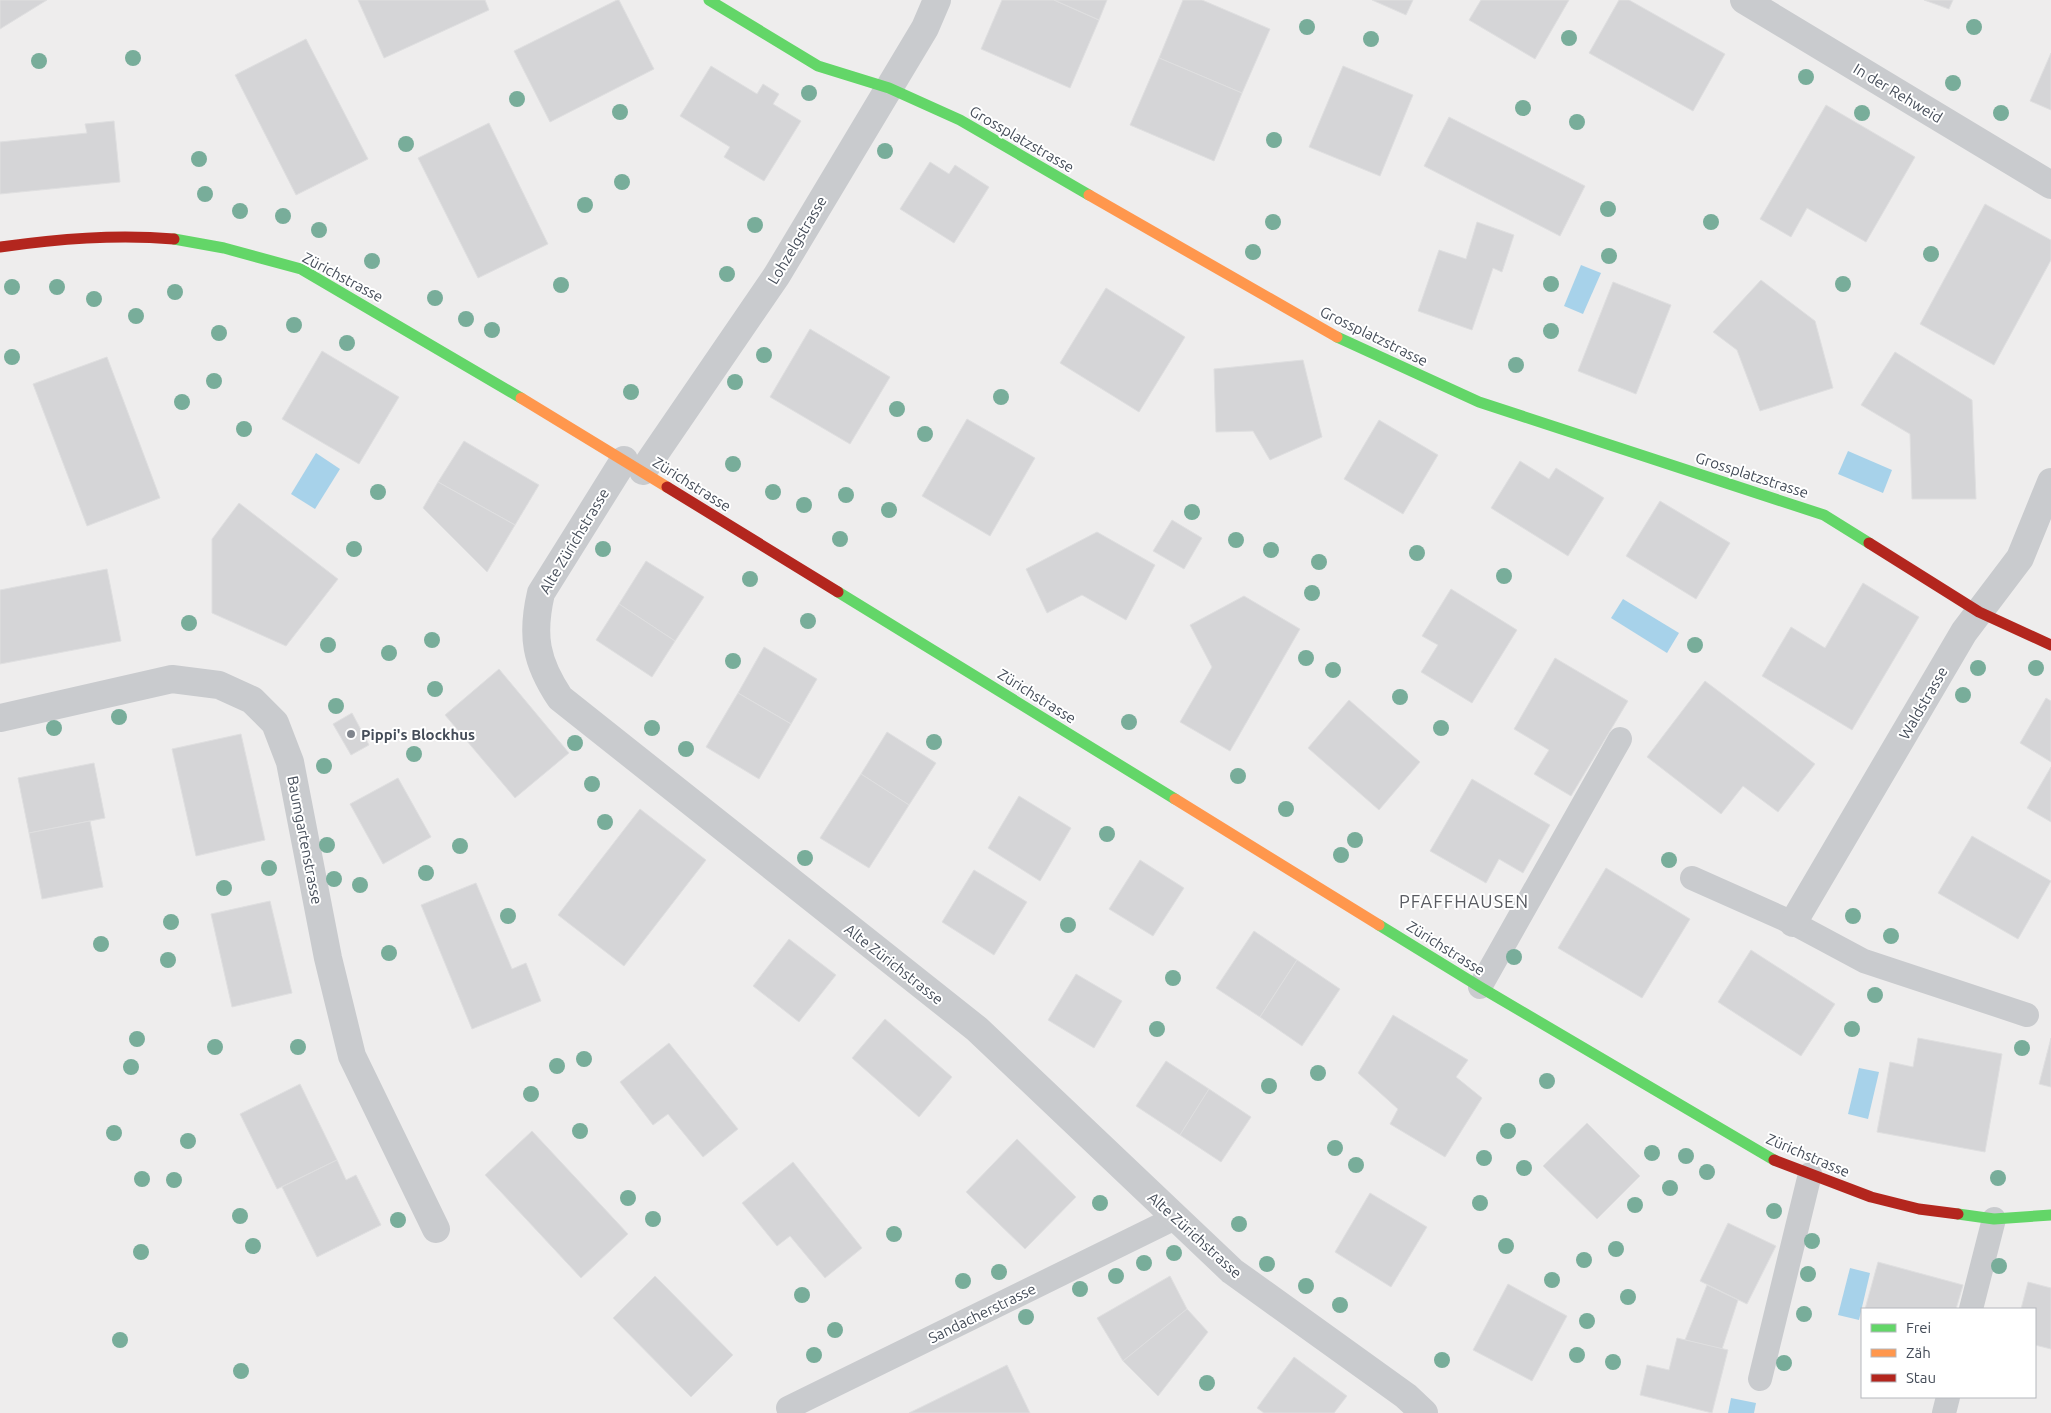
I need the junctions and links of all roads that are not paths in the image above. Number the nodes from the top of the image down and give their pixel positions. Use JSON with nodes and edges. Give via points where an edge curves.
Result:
{"nodes":[{"id":1,"x":709,"y":0,"type":"edge"},
{"id":2,"x":937,"y":0,"type":"edge"},
{"id":3,"x":1744,"y":0,"type":"edge"},
{"id":4,"x":888,"y":88,"type":"junction"},
{"id":5,"x":2051,"y":185,"type":"edge"},
{"id":6,"x":0,"y":246,"type":"edge"},
{"id":7,"x":633,"y":466,"type":"junction"},
{"id":8,"x":2051,"y":482,"type":"edge"},
{"id":9,"x":1979,"y":612,"type":"junction"},
{"id":10,"x":2051,"y":644,"type":"edge"},
{"id":11,"x":0,"y":718,"type":"edge"},
{"id":12,"x":1620,"y":739,"type":"dead end"},
{"id":13,"x":1692,"y":878,"type":"dead end"},
{"id":14,"x":1793,"y":924,"type":"junction"},
{"id":15,"x":1480,"y":986,"type":"junction"},
{"id":16,"x":2027,"y":1014,"type":"dead end"},
{"id":17,"x":1810,"y":1174,"type":"junction"},
{"id":18,"x":2051,"y":1215,"type":"edge"},
{"id":19,"x":1176,"y":1218,"type":"junction"},
{"id":20,"x":1994,"y":1219,"type":"junction"},
{"id":21,"x":436,"y":1229,"type":"dead end"},
{"id":22,"x":1971,"y":1308,"type":"edge"},
{"id":23,"x":1760,"y":1379,"type":"dead end"},
{"id":24,"x":1948,"y":1398,"type":"edge"},
{"id":25,"x":788,"y":1408,"type":"dead end"},
{"id":26,"x":1424,"y":1413,"type":"edge"},
{"id":27,"x":1944,"y":1413,"type":"edge"}],
"edges":[{"from":1,"to":4,"type":"street","name":"Grossplatzstrasse","via":[[818,66]]},
{"from":2,"to":4,"type":"street","name":"Lohzelgstrasse","via":[[925,28]]},
{"from":3,"to":5,"type":"street","name":"In der Rehweid"},
{"from":4,"to":7,"type":"street","name":"Lohzelgstrasse","via":[[777,275]]},
{"from":4,"to":9,"type":"street","name":"Grossplatzstrasse","via":[[960,120],[1332,335],[1479,402],[1824,515]]},
{"from":6,"to":7,"type":"street","name":"Zürichstrasse","via":[[63,238],[140,236],[224,248],[300,269],[396,322]]},
{"from":7,"to":15,"type":"street","name":"Zürichstrasse"},
{"from":7,"to":19,"type":"street","name":"Alte Zürichstrasse","via":[[541,593],[535,617],[536,647],[545,676],[560,698],[977,1029]]},
{"from":8,"to":9,"type":"street","name":"Waldstrasse","via":[[2020,558]]},
{"from":9,"to":10,"type":"street","name":"Grossplatzstrasse"},
{"from":9,"to":14,"type":"street","name":"Waldstrasse","via":[[1964,632]]},
{"from":11,"to":21,"type":"street","name":"Baumgartenstrasse","via":[[172,679],[219,684],[252,700],[275,723],[290,762],[328,958],[352,1056]]},
{"from":12,"to":15,"type":"lane"},
{"from":13,"to":14,"type":"lane"},
{"from":14,"to":16,"type":"lane","via":[[1864,961]]},
{"from":15,"to":17,"type":"street","name":"Zürichstrasse","via":[[1737,1139],[1778,1162]]},
{"from":17,"to":20,"type":"street","name":"Zürichstrasse","via":[[1870,1197],[1919,1209]]},
{"from":17,"to":23,"type":"lane"},
{"from":18,"to":20,"type":"street","name":"Zürichstrasse"},
{"from":19,"to":25,"type":"lane","name":"Sandacherstrasse"},
{"from":19,"to":26,"type":"street","name":"Alte Zürichstrasse","via":[[1232,1271],[1406,1396]]},
{"from":20,"to":22,"type":"lane"},
{"from":24,"to":27,"type":"lane"}]}
